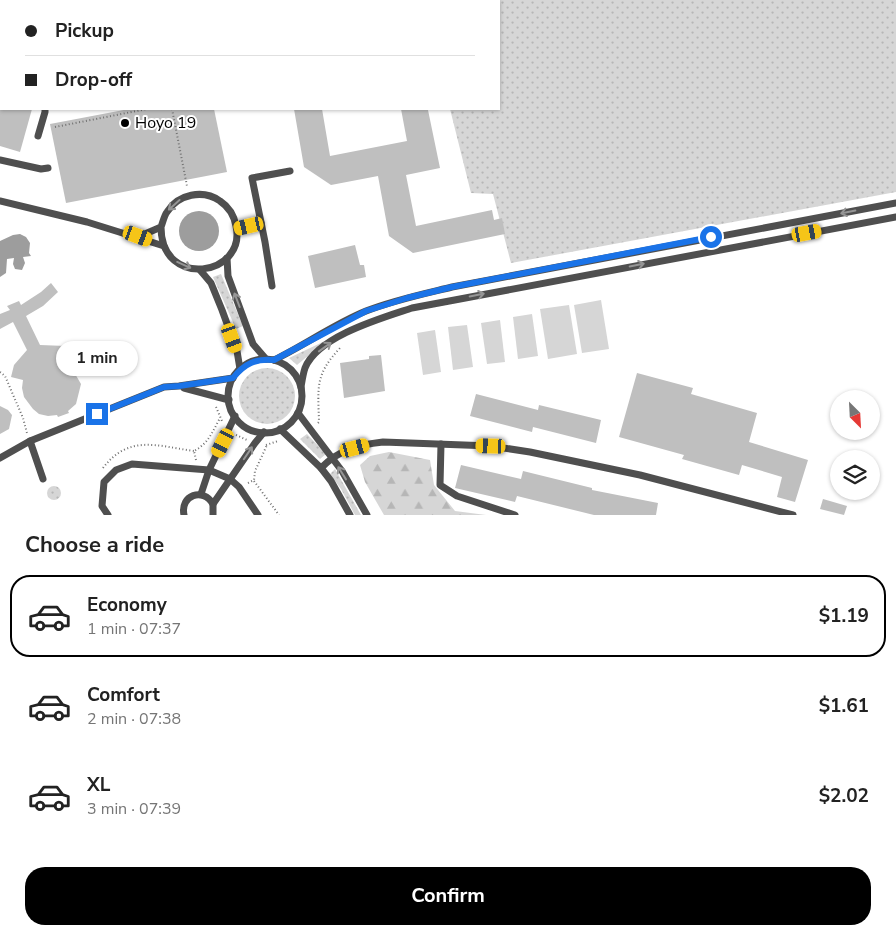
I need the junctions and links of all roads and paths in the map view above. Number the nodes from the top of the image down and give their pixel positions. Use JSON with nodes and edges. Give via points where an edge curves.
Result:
{"nodes":[{"id":1,"x":45,"y":110,"type":"edge"},
{"id":2,"x":143,"y":110,"type":"edge"},
{"id":3,"x":172,"y":110,"type":"edge"},
{"id":4,"x":55,"y":127,"type":"dead end"},
{"id":5,"x":38,"y":136,"type":"dead end"},
{"id":6,"x":0,"y":160,"type":"edge"},
{"id":7,"x":48,"y":168,"type":"dead end"},
{"id":8,"x":290,"y":171,"type":"dead end"},
{"id":9,"x":189,"y":195,"type":"junction"},
{"id":10,"x":0,"y":201,"type":"edge"},
{"id":11,"x":896,"y":202,"type":"edge"},
{"id":12,"x":896,"y":217,"type":"edge"},
{"id":13,"x":261,"y":223,"type":"junction"},
{"id":14,"x":162,"y":227,"type":"junction"},
{"id":15,"x":237,"y":228,"type":"junction"},
{"id":16,"x":138,"y":236,"type":"junction"},
{"id":17,"x":164,"y":246,"type":"junction"},
{"id":18,"x":227,"y":258,"type":"junction"},
{"id":19,"x":200,"y":270,"type":"junction"},
{"id":20,"x":272,"y":286,"type":"dead end"},
{"id":21,"x":340,"y":348,"type":"dead end"},
{"id":22,"x":266,"y":359,"type":"junction"},
{"id":23,"x":274,"y":360,"type":"junction"},
{"id":24,"x":240,"y":369,"type":"junction"},
{"id":25,"x":0,"y":372,"type":"edge"},
{"id":26,"x":233,"y":378,"type":"junction"},
{"id":27,"x":179,"y":386,"type":"junction"},
{"id":28,"x":301,"y":387,"type":"junction"},
{"id":29,"x":216,"y":397,"type":"junction"},
{"id":30,"x":228,"y":400,"type":"junction"},
{"id":31,"x":298,"y":413,"type":"junction"},
{"id":32,"x":235,"y":416,"type":"junction"},
{"id":33,"x":220,"y":418,"type":"junction"},
{"id":34,"x":310,"y":428,"type":"junction"},
{"id":35,"x":280,"y":429,"type":"junction"},
{"id":36,"x":229,"y":430,"type":"junction"},
{"id":37,"x":264,"y":432,"type":"junction"},
{"id":38,"x":30,"y":441,"type":"junction"},
{"id":39,"x":292,"y":441,"type":"junction"},
{"id":40,"x":255,"y":443,"type":"junction"},
{"id":41,"x":441,"y":444,"type":"junction"},
{"id":42,"x":267,"y":445,"type":"junction"},
{"id":43,"x":332,"y":457,"type":"junction"},
{"id":44,"x":0,"y":458,"type":"edge"},
{"id":45,"x":320,"y":468,"type":"junction"},
{"id":46,"x":198,"y":469,"type":"junction"},
{"id":47,"x":209,"y":470,"type":"junction"},
{"id":48,"x":43,"y":479,"type":"dead end"},
{"id":49,"x":230,"y":479,"type":"junction"},
{"id":50,"x":254,"y":480,"type":"junction"},
{"id":51,"x":239,"y":487,"type":"junction"},
{"id":52,"x":202,"y":494,"type":"junction"},
{"id":53,"x":213,"y":504,"type":"junction"},
{"id":54,"x":108,"y":515,"type":"edge"},
{"id":55,"x":184,"y":515,"type":"edge"},
{"id":56,"x":213,"y":515,"type":"edge"},
{"id":57,"x":258,"y":515,"type":"edge"},
{"id":58,"x":279,"y":515,"type":"edge"},
{"id":59,"x":350,"y":515,"type":"edge"},
{"id":60,"x":367,"y":515,"type":"edge"},
{"id":61,"x":514,"y":515,"type":"edge"},
{"id":62,"x":793,"y":515,"type":"edge"}],
"edges":[{"from":1,"to":5,"type":"lane"},
{"from":2,"to":4,"type":"path"},
{"from":3,"to":9,"type":"path"},
{"from":6,"to":7,"type":"lane"},
{"from":8,"to":13,"type":"lane","via":[[252,178]]},
{"from":9,"to":14,"type":"lane","one_way":true,"via":[[171,207]]},
{"from":9,"to":15,"type":"lane","via":[[215,197],[226,205]]},
{"from":10,"to":16,"type":"lane"},
{"from":11,"to":23,"type":"lane","one_way":true,"via":[[407,298],[366,311]]},
{"from":28,"to":12,"type":"lane","one_way":true,"via":[[306,367],[318,352],[341,335],[412,308]]},
{"from":13,"to":15,"type":"lane"},
{"from":13,"to":20,"type":"lane"},
{"from":14,"to":16,"type":"lane"},
{"from":14,"to":17,"type":"lane"},
{"from":15,"to":18,"type":"lane"},
{"from":16,"to":17,"type":"lane"},
{"from":17,"to":19,"type":"lane","one_way":true,"via":[[174,261]]},
{"from":18,"to":19,"type":"lane"},
{"from":22,"to":18,"type":"lane","one_way":true,"via":[[254,344],[228,276]]},
{"from":19,"to":24,"type":"lane","via":[[211,283],[237,352]]},
{"from":21,"to":34,"type":"path","via":[[327,362],[319,379],[319,422]]},
{"from":22,"to":23,"type":"lane"},
{"from":22,"to":24,"type":"lane"},
{"from":23,"to":28,"type":"lane","via":[[292,370]]},
{"from":24,"to":26,"type":"lane"},
{"from":25,"to":38,"type":"path","via":[[5,376]]},
{"from":26,"to":27,"type":"lane"},
{"from":26,"to":30,"type":"lane"},
{"from":27,"to":29,"type":"lane"},
{"from":27,"to":38,"type":"lane","via":[[164,387]]},
{"from":28,"to":31,"type":"lane"},
{"from":29,"to":30,"type":"lane"},
{"from":29,"to":33,"type":"path"},
{"from":30,"to":32,"type":"lane"},
{"from":31,"to":34,"type":"lane"},
{"from":31,"to":35,"type":"lane"},
{"from":32,"to":36,"type":"lane"},
{"from":32,"to":37,"type":"lane","via":[[243,425]]},
{"from":33,"to":36,"type":"path"},
{"from":33,"to":46,"type":"path","via":[[202,447],[194,450]]},
{"from":34,"to":43,"type":"lane"},
{"from":35,"to":37,"type":"lane"},
{"from":35,"to":39,"type":"lane"},
{"from":36,"to":40,"type":"path"},
{"from":36,"to":47,"type":"lane"},
{"from":37,"to":40,"type":"lane"},
{"from":38,"to":44,"type":"lane"},
{"from":38,"to":48,"type":"lane"},
{"from":39,"to":42,"type":"path"},
{"from":39,"to":45,"type":"lane"},
{"from":40,"to":42,"type":"path"},
{"from":49,"to":40,"type":"lane","one_way":true},
{"from":41,"to":43,"type":"lane","via":[[383,442],[342,451]]},
{"from":41,"to":61,"type":"lane","via":[[440,485],[457,496]]},
{"from":41,"to":62,"type":"lane","via":[[530,452],[640,475]]},
{"from":42,"to":50,"type":"path"},
{"from":43,"to":45,"type":"lane"},
{"from":60,"to":43,"type":"lane","one_way":true},
{"from":45,"to":59,"type":"lane"},
{"from":46,"to":47,"type":"lane"},
{"from":46,"to":54,"type":"lane","via":[[132,464],[116,470],[104,482],[102,492],[102,506]]},
{"from":47,"to":49,"type":"lane"},
{"from":47,"to":52,"type":"lane"},
{"from":49,"to":51,"type":"lane"},
{"from":49,"to":53,"type":"lane"},
{"from":50,"to":51,"type":"path"},
{"from":50,"to":58,"type":"path"},
{"from":51,"to":57,"type":"lane"},
{"from":52,"to":53,"type":"lane"},
{"from":52,"to":55,"type":"lane","via":[[188,499],[183,508]]},
{"from":53,"to":56,"type":"lane"}]}
